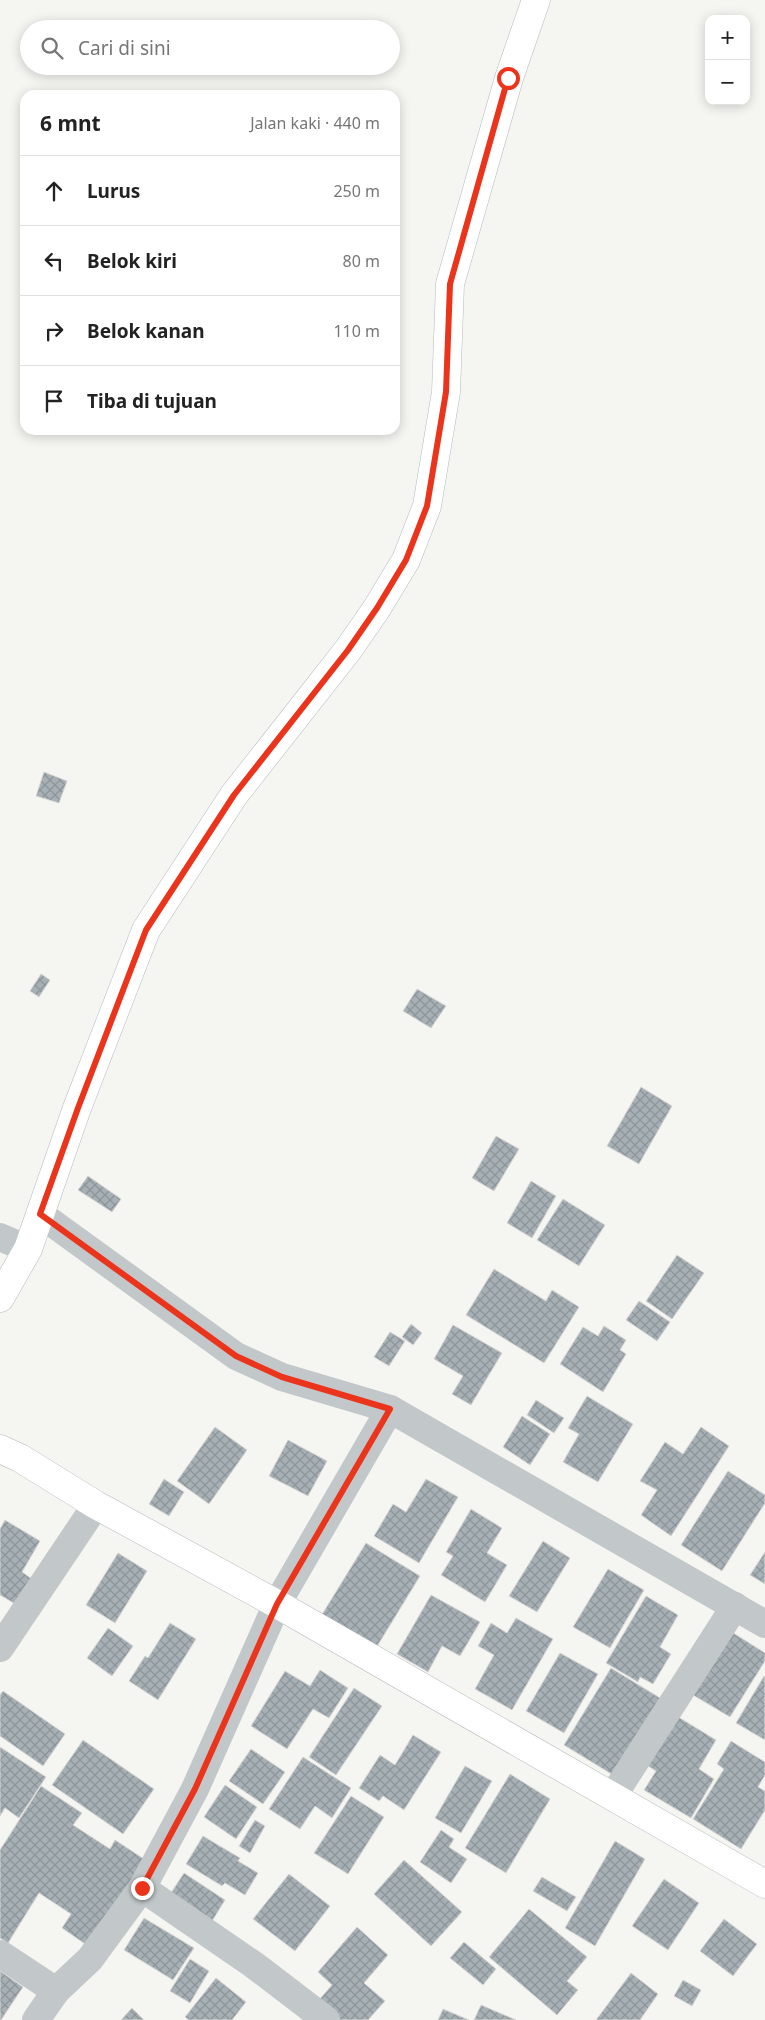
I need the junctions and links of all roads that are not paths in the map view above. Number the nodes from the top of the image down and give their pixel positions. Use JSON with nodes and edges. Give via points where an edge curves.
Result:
{"nodes":[{"id":1,"x":536,"y":0,"type":"edge"},
{"id":2,"x":40,"y":1214,"type":"junction"},
{"id":3,"x":0,"y":1237,"type":"edge"},
{"id":4,"x":28,"y":1249,"type":"junction"},
{"id":5,"x":0,"y":1298,"type":"edge"},
{"id":6,"x":390,"y":1409,"type":"junction"},
{"id":7,"x":0,"y":1448,"type":"edge"},
{"id":8,"x":96,"y":1505,"type":"junction"},
{"id":9,"x":277,"y":1604,"type":"junction"},
{"id":10,"x":735,"y":1606,"type":"junction"},
{"id":11,"x":765,"y":1624,"type":"edge"},
{"id":12,"x":0,"y":1648,"type":"edge"},
{"id":13,"x":613,"y":1796,"type":"junction"},
{"id":14,"x":765,"y":1884,"type":"edge"},
{"id":15,"x":142,"y":1888,"type":"junction"},
{"id":16,"x":0,"y":1954,"type":"edge"},
{"id":17,"x":56,"y":1991,"type":"junction"},
{"id":18,"x":36,"y":2020,"type":"edge"},
{"id":19,"x":326,"y":2020,"type":"edge"}],
"edges":[{"from":1,"to":2,"type":"street","via":[[508,78],[450,284],[446,392],[427,506],[406,560],[348,650],[234,795],[146,930]]},
{"from":2,"to":4,"type":"street"},
{"from":2,"to":6,"type":"street","via":[[236,1356],[282,1377]]},
{"from":3,"to":4,"type":"street"},
{"from":4,"to":5,"type":"street"},
{"from":6,"to":9,"type":"street"},
{"from":6,"to":10,"type":"street"},
{"from":7,"to":8,"type":"street"},
{"from":8,"to":9,"type":"street"},
{"from":8,"to":12,"type":"street"},
{"from":9,"to":13,"type":"street"},
{"from":9,"to":15,"type":"street","via":[[195,1789]]},
{"from":10,"to":11,"type":"street"},
{"from":10,"to":13,"type":"street"},
{"from":13,"to":14,"type":"street"},
{"from":15,"to":17,"type":"street","via":[[90,1959]]},
{"from":15,"to":19,"type":"street","via":[[254,1965]]},
{"from":16,"to":17,"type":"street"},
{"from":17,"to":18,"type":"street"}]}
